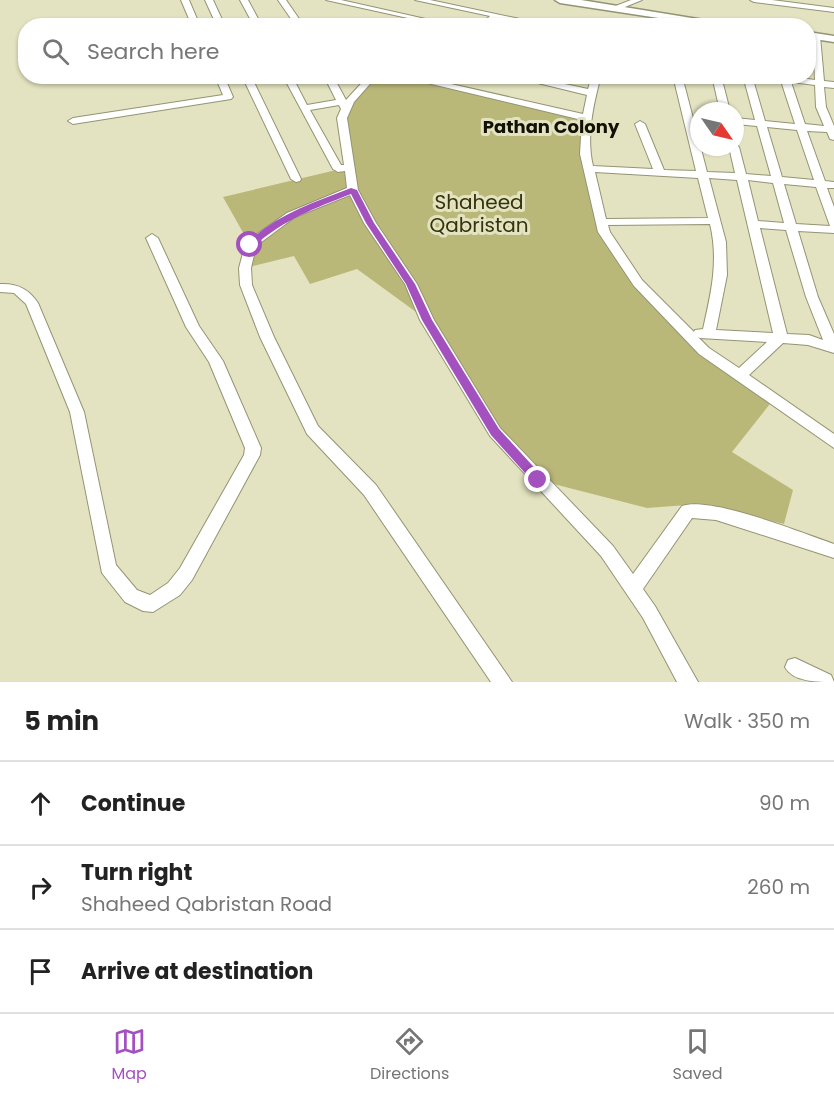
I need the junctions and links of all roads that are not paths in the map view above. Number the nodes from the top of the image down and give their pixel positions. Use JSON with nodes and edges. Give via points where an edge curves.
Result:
{"nodes":[{"id":1,"x":185,"y":0,"type":"edge"},
{"id":2,"x":209,"y":0,"type":"edge"},
{"id":3,"x":244,"y":0,"type":"edge"},
{"id":4,"x":282,"y":0,"type":"edge"},
{"id":5,"x":330,"y":0,"type":"edge"},
{"id":6,"x":419,"y":0,"type":"edge"},
{"id":7,"x":462,"y":0,"type":"edge"},
{"id":8,"x":565,"y":0,"type":"edge"},
{"id":9,"x":638,"y":0,"type":"edge"},
{"id":10,"x":754,"y":0,"type":"edge"},
{"id":11,"x":775,"y":0,"type":"edge"},
{"id":12,"x":813,"y":0,"type":"edge"},
{"id":13,"x":785,"y":4,"type":"junction"},
{"id":14,"x":453,"y":7,"type":"junction"},
{"id":15,"x":612,"y":9,"type":"junction"},
{"id":16,"x":834,"y":9,"type":"edge"},
{"id":17,"x":496,"y":15,"type":"junction"},
{"id":18,"x":193,"y":18,"type":"edge"},
{"id":19,"x":217,"y":18,"type":"edge"},
{"id":20,"x":254,"y":18,"type":"edge"},
{"id":21,"x":294,"y":18,"type":"edge"},
{"id":22,"x":407,"y":18,"type":"edge"},
{"id":23,"x":440,"y":18,"type":"edge"},
{"id":24,"x":493,"y":18,"type":"edge"},
{"id":25,"x":510,"y":18,"type":"edge"},
{"id":26,"x":673,"y":18,"type":"edge"},
{"id":27,"x":816,"y":37,"type":"edge"},
{"id":28,"x":834,"y":39,"type":"edge"},
{"id":29,"x":816,"y":63,"type":"edge"},
{"id":30,"x":816,"y":83,"type":"edge"},
{"id":31,"x":819,"y":83,"type":"junction"},
{"id":32,"x":222,"y":84,"type":"edge"},
{"id":33,"x":250,"y":84,"type":"edge"},
{"id":34,"x":291,"y":84,"type":"edge"},
{"id":35,"x":332,"y":84,"type":"edge"},
{"id":36,"x":365,"y":84,"type":"edge"},
{"id":37,"x":447,"y":84,"type":"edge"},
{"id":38,"x":550,"y":84,"type":"edge"},
{"id":39,"x":595,"y":84,"type":"edge"},
{"id":40,"x":679,"y":84,"type":"edge"},
{"id":41,"x":718,"y":84,"type":"edge"},
{"id":42,"x":749,"y":84,"type":"edge"},
{"id":43,"x":786,"y":84,"type":"edge"},
{"id":44,"x":834,"y":85,"type":"edge"},
{"id":45,"x":592,"y":93,"type":"junction"},
{"id":46,"x":723,"y":102,"type":"edge"},
{"id":47,"x":344,"y":106,"type":"junction"},
{"id":48,"x":304,"y":108,"type":"junction"},
{"id":49,"x":588,"y":118,"type":"junction"},
{"id":50,"x":73,"y":121,"type":"dead end"},
{"id":51,"x":744,"y":122,"type":"edge"},
{"id":52,"x":761,"y":123,"type":"junction"},
{"id":53,"x":640,"y":124,"type":"dead end"},
{"id":54,"x":800,"y":127,"type":"junction"},
{"id":55,"x":833,"y":132,"type":"edge"},
{"id":56,"x":736,"y":156,"type":"edge"},
{"id":57,"x":349,"y":167,"type":"junction"},
{"id":58,"x":589,"y":169,"type":"junction"},
{"id":59,"x":660,"y":172,"type":"junction"},
{"id":60,"x":701,"y":175,"type":"junction"},
{"id":61,"x":742,"y":177,"type":"junction"},
{"id":62,"x":296,"y":179,"type":"dead end"},
{"id":63,"x":779,"y":180,"type":"junction"},
{"id":64,"x":819,"y":184,"type":"junction"},
{"id":65,"x":834,"y":185,"type":"edge"},
{"id":66,"x":353,"y":190,"type":"junction"},
{"id":67,"x":716,"y":221,"type":"junction"},
{"id":68,"x":601,"y":222,"type":"junction"},
{"id":69,"x":754,"y":224,"type":"junction"},
{"id":70,"x":834,"y":224,"type":"edge"},
{"id":71,"x":792,"y":226,"type":"junction"},
{"id":72,"x":834,"y":230,"type":"edge"},
{"id":73,"x":152,"y":238,"type":"dead end"},
{"id":74,"x":0,"y":288,"type":"edge"},
{"id":75,"x":685,"y":332,"type":"junction"},
{"id":76,"x":709,"y":333,"type":"junction"},
{"id":77,"x":782,"y":337,"type":"junction"},
{"id":78,"x":834,"y":348,"type":"edge"},
{"id":79,"x":739,"y":376,"type":"junction"},
{"id":80,"x":834,"y":442,"type":"edge"},
{"id":81,"x":834,"y":551,"type":"edge"},
{"id":82,"x":633,"y":589,"type":"junction"},
{"id":83,"x":795,"y":667,"type":"dead end"},
{"id":84,"x":502,"y":682,"type":"edge"},
{"id":85,"x":688,"y":682,"type":"edge"},
{"id":86,"x":824,"y":682,"type":"edge"}],
"edges":[{"from":1,"to":18,"type":"street"},
{"from":2,"to":19,"type":"street"},
{"from":3,"to":20,"type":"street"},
{"from":4,"to":21,"type":"street"},
{"from":5,"to":22,"type":"street"},
{"from":6,"to":14,"type":"street"},
{"from":7,"to":14,"type":"street"},
{"from":8,"to":15,"type":"main road"},
{"from":9,"to":15,"type":"street"},
{"from":10,"to":13,"type":"street"},
{"from":11,"to":13,"type":"street"},
{"from":12,"to":16,"type":"street"},
{"from":13,"to":16,"type":"street"},
{"from":14,"to":17,"type":"street"},
{"from":14,"to":23,"type":"street"},
{"from":15,"to":26,"type":"main road"},
{"from":17,"to":24,"type":"street"},
{"from":17,"to":25,"type":"street"},
{"from":27,"to":28,"type":"main road"},
{"from":29,"to":31,"type":"street"},
{"from":30,"to":31,"type":"street"},
{"from":31,"to":44,"type":"street"},
{"from":31,"to":55,"type":"street","via":[[821,107]]},
{"from":32,"to":50,"type":"street","via":[[228,97]]},
{"from":33,"to":62,"type":"street"},
{"from":34,"to":48,"type":"street"},
{"from":35,"to":47,"type":"street"},
{"from":36,"to":47,"type":"street"},
{"from":37,"to":49,"type":"street"},
{"from":38,"to":45,"type":"street"},
{"from":39,"to":45,"type":"street"},
{"from":40,"to":60,"type":"street"},
{"from":41,"to":46,"type":"street"},
{"from":42,"to":52,"type":"street"},
{"from":43,"to":54,"type":"street"},
{"from":45,"to":49,"type":"street"},
{"from":47,"to":48,"type":"street"},
{"from":47,"to":57,"type":"street"},
{"from":48,"to":57,"type":"street","via":[[338,169]]},
{"from":49,"to":58,"type":"street","via":[[585,154]]},
{"from":51,"to":52,"type":"street"},
{"from":52,"to":54,"type":"street"},
{"from":52,"to":63,"type":"street"},
{"from":53,"to":59,"type":"street"},
{"from":54,"to":55,"type":"street"},
{"from":54,"to":64,"type":"street"},
{"from":56,"to":61,"type":"street"},
{"from":57,"to":66,"type":"street"},
{"from":58,"to":59,"type":"street"},
{"from":58,"to":68,"type":"street"},
{"from":59,"to":60,"type":"street"},
{"from":60,"to":61,"type":"street"},
{"from":60,"to":67,"type":"street"},
{"from":61,"to":63,"type":"street"},
{"from":61,"to":69,"type":"street"},
{"from":63,"to":64,"type":"street"},
{"from":63,"to":71,"type":"street"},
{"from":64,"to":65,"type":"street"},
{"from":64,"to":70,"type":"street"},
{"from":66,"to":82,"type":"street","via":[[495,432],[607,551]]},
{"from":66,"to":84,"type":"street","via":[[291,215],[250,245],[246,285],[312,430],[370,490]]},
{"from":67,"to":68,"type":"street"},
{"from":67,"to":76,"type":"street","via":[[721,274]]},
{"from":68,"to":75,"type":"street","via":[[638,283]]},
{"from":69,"to":71,"type":"street"},
{"from":69,"to":77,"type":"street"},
{"from":71,"to":72,"type":"street"},
{"from":71,"to":78,"type":"street","via":[[812,297]]},
{"from":73,"to":74,"type":"street","via":[[193,327],[216,361],[253,448],[186,574],[153,604],[131,596],[108,568],[77,412],[32,303],[16,288]]},
{"from":75,"to":76,"type":"street"},
{"from":75,"to":79,"type":"street"},
{"from":76,"to":77,"type":"street"},
{"from":77,"to":78,"type":"street"},
{"from":77,"to":79,"type":"street"},
{"from":79,"to":80,"type":"street"},
{"from":81,"to":82,"type":"street","via":[[716,513],[688,511]]},
{"from":82,"to":85,"type":"street"},
{"from":83,"to":86,"type":"street"}]}
